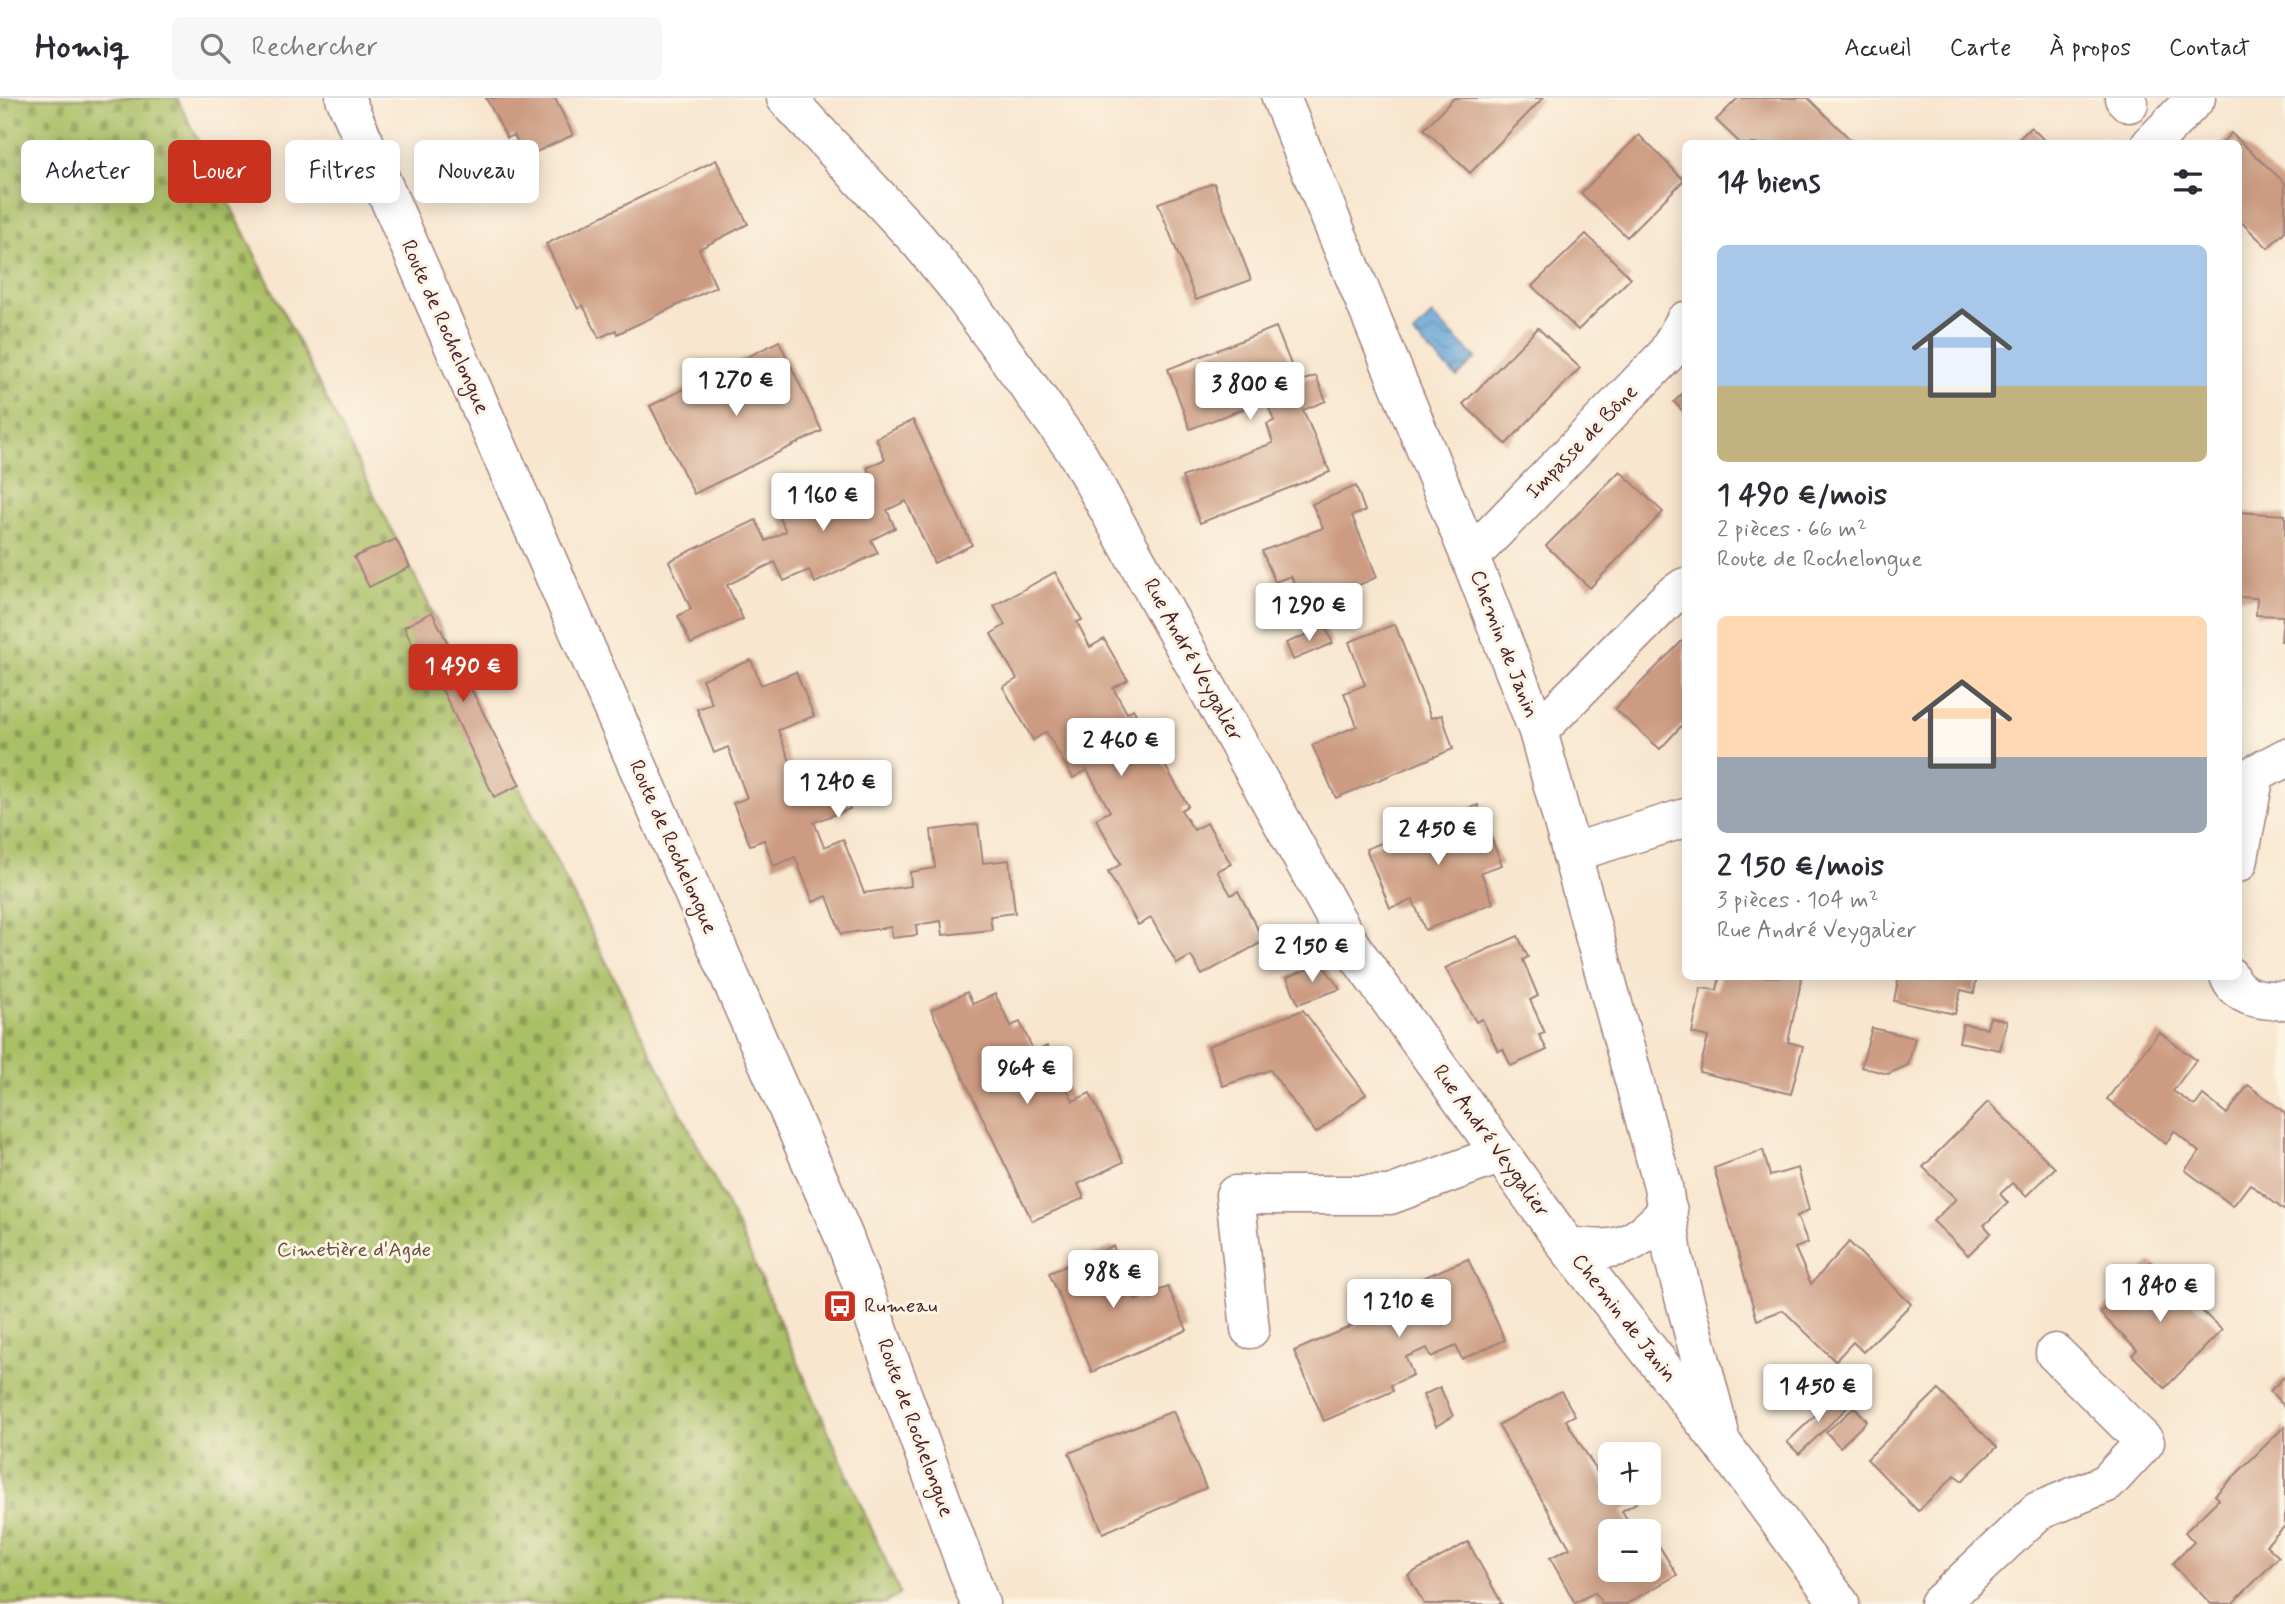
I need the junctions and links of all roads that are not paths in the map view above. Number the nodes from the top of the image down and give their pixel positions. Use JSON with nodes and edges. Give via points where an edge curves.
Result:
{"nodes":[{"id":1,"x":345,"y":98,"type":"edge"},
{"id":2,"x":786,"y":98,"type":"edge"},
{"id":3,"x":1281,"y":98,"type":"edge"},
{"id":4,"x":2196,"y":98,"type":"edge"},
{"id":5,"x":2155,"y":140,"type":"edge"},
{"id":6,"x":1682,"y":326,"type":"edge"},
{"id":7,"x":1470,"y":557,"type":"junction"},
{"id":8,"x":1682,"y":589,"type":"edge"},
{"id":9,"x":1538,"y":731,"type":"junction"},
{"id":10,"x":2285,"y":758,"type":"edge"},
{"id":11,"x":1682,"y":819,"type":"edge"},
{"id":12,"x":2242,"y":842,"type":"edge"},
{"id":13,"x":1571,"y":853,"type":"junction"},
{"id":14,"x":2230,"y":980,"type":"edge"},
{"id":15,"x":2285,"y":1000,"type":"edge"},
{"id":16,"x":1501,"y":1154,"type":"junction"},
{"id":17,"x":1668,"y":1211,"type":"junction"},
{"id":18,"x":1567,"y":1246,"type":"junction"},
{"id":19,"x":1250,"y":1329,"type":"dead end"},
{"id":20,"x":2055,"y":1353,"type":"dead end"},
{"id":21,"x":1723,"y":1445,"type":"junction"},
{"id":22,"x":980,"y":1604,"type":"edge"},
{"id":23,"x":1840,"y":1604,"type":"edge"},
{"id":24,"x":1939,"y":1604,"type":"edge"}],
"edges":[{"from":1,"to":22,"type":"street","name":"Route de Rochelongue","via":[[844,1237]]},
{"from":2,"to":16,"type":"street","name":"Rue André Veygalier","via":[[948,277],[1077,453],[1351,946]]},
{"from":3,"to":7,"type":"street","name":"Chemin de Janin"},
{"from":4,"to":5,"type":"street"},
{"from":6,"to":7,"type":"street","name":"Impasse de Bône","via":[[1666,355]]},
{"from":7,"to":9,"type":"street","name":"Chemin de Janin"},
{"from":8,"to":9,"type":"street"},
{"from":9,"to":13,"type":"street","name":"Chemin de Janin"},
{"from":10,"to":12,"type":"street","via":[[2255,774]]},
{"from":11,"to":13,"type":"street"},
{"from":13,"to":17,"type":"street","name":"Chemin de Janin"},
{"from":14,"to":15,"type":"street","via":[[2232,986],[2261,1001]]},
{"from":16,"to":18,"type":"street","name":"Rue André Veygalier"},
{"from":16,"to":19,"type":"street","via":[[1390,1195],[1235,1195]]},
{"from":17,"to":18,"type":"street","name":"Chemin de Janin","via":[[1638,1241],[1605,1251]]},
{"from":17,"to":21,"type":"street","name":"Chemin de Janin","via":[[1673,1255]]},
{"from":18,"to":21,"type":"street","name":"Chemin de Janin"},
{"from":20,"to":24,"type":"street","via":[[2145,1442],[2107,1483],[2038,1511]]},
{"from":21,"to":23,"type":"street","name":"Chemin de Janin"}]}
